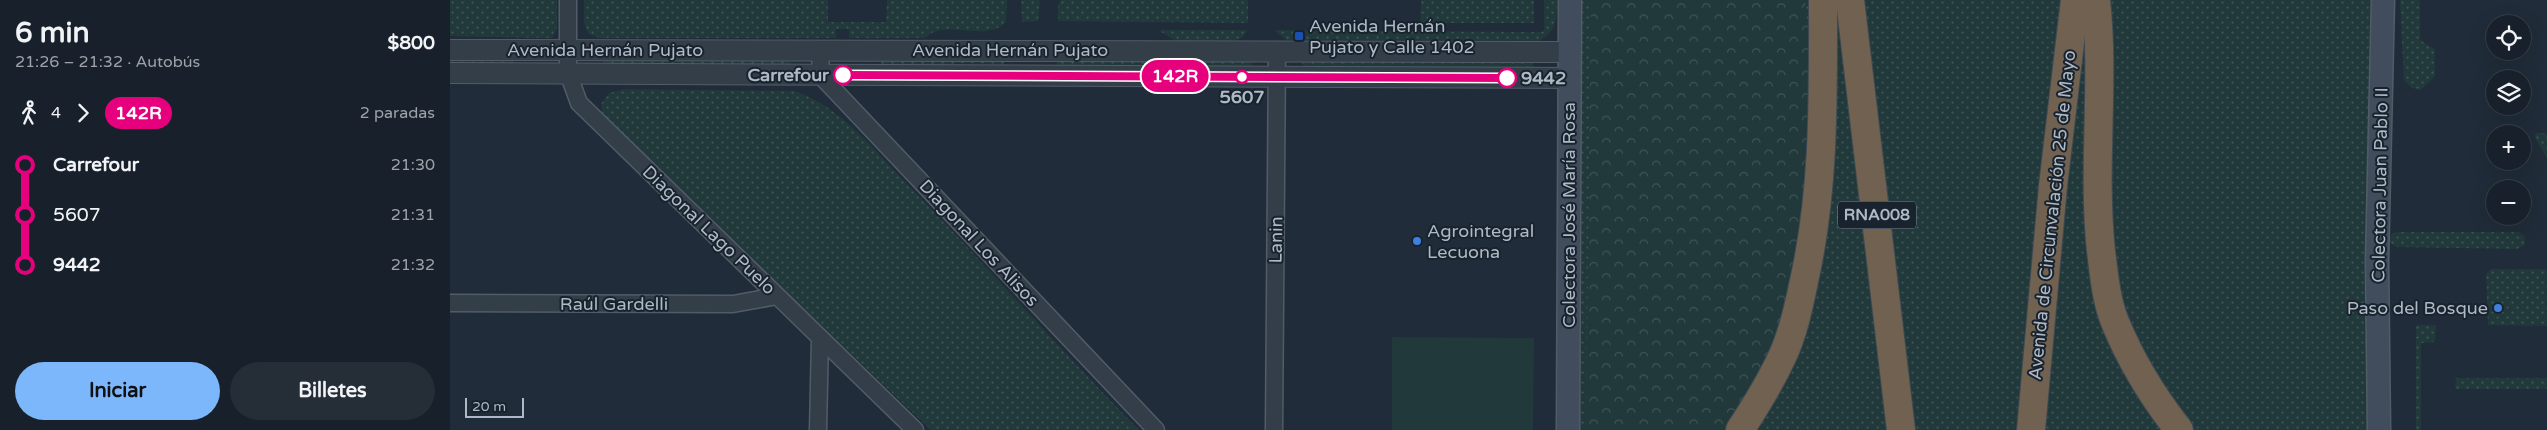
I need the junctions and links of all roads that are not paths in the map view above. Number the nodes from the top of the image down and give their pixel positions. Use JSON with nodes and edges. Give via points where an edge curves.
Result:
{"nodes":[{"id":1,"x":568,"y":0,"type":"edge"},
{"id":2,"x":1570,"y":0,"type":"edge"},
{"id":3,"x":1822,"y":0,"type":"edge"},
{"id":4,"x":1850,"y":0,"type":"edge"},
{"id":5,"x":2075,"y":0,"type":"edge"},
{"id":6,"x":2096,"y":0,"type":"edge"},
{"id":7,"x":2383,"y":0,"type":"edge"},
{"id":8,"x":450,"y":50,"type":"edge"},
{"id":9,"x":568,"y":50,"type":"junction"},
{"id":10,"x":821,"y":50,"type":"junction"},
{"id":11,"x":1277,"y":51,"type":"junction"},
{"id":12,"x":1570,"y":52,"type":"junction"},
{"id":13,"x":450,"y":73,"type":"edge"},
{"id":14,"x":568,"y":73,"type":"junction"},
{"id":15,"x":820,"y":75,"type":"junction"},
{"id":16,"x":1277,"y":77,"type":"junction"},
{"id":17,"x":1569,"y":78,"type":"junction"},
{"id":18,"x":777,"y":296,"type":"junction"},
{"id":19,"x":450,"y":303,"type":"edge"},
{"id":20,"x":820,"y":339,"type":"junction"},
{"id":21,"x":818,"y":430,"type":"edge"},
{"id":22,"x":915,"y":430,"type":"edge"},
{"id":23,"x":1156,"y":430,"type":"edge"},
{"id":24,"x":1274,"y":430,"type":"edge"},
{"id":25,"x":1568,"y":430,"type":"edge"},
{"id":26,"x":1740,"y":430,"type":"edge"},
{"id":27,"x":1901,"y":430,"type":"edge"},
{"id":28,"x":2031,"y":430,"type":"edge"},
{"id":29,"x":2179,"y":430,"type":"edge"},
{"id":30,"x":2379,"y":430,"type":"edge"}],
"edges":[{"from":1,"to":9,"type":"street","name":"Diagonal Lago Puelo"},
{"from":2,"to":12,"type":"main road","name":"Colectora José María Rosa"},
{"from":3,"to":26,"type":"highway","via":[[1823,116],[1819,190],[1810,255],[1798,308],[1782,356]]},
{"from":4,"to":27,"type":"highway","number":"RNA008"},
{"from":5,"to":28,"type":"highway","name":"Avenida de Circunvalación 25 de Mayo","via":[[2053,186]]},
{"from":6,"to":29,"type":"highway","via":[[2099,33],[2096,165],[2104,274],[2114,320],[2138,370]]},
{"from":7,"to":30,"type":"main road","name":"Colectora Juan Pablo II","via":[[2377,262]]},
{"from":8,"to":9,"type":"street","name":"Avenida Hernán Pujato"},
{"from":9,"to":10,"type":"street","name":"Avenida Hernán Pujato"},
{"from":9,"to":14,"type":"street","name":"Diagonal Lago Puelo"},
{"from":10,"to":11,"type":"street","name":"Avenida Hernán Pujato"},
{"from":10,"to":15,"type":"street"},
{"from":11,"to":12,"type":"street","name":"Avenida Hernán Pujato"},
{"from":11,"to":16,"type":"street","name":"Lanin"},
{"from":12,"to":17,"type":"main road","name":"Colectora José María Rosa"},
{"from":13,"to":14,"type":"street","name":"Avenida Hernán Pujato"},
{"from":14,"to":15,"type":"street","name":"Avenida Hernán Pujato"},
{"from":14,"to":18,"type":"street","name":"Diagonal Lago Puelo","via":[[579,103]]},
{"from":15,"to":16,"type":"street","name":"Avenida Hernán Pujato"},
{"from":15,"to":23,"type":"street","name":"Diagonal Los Alisos"},
{"from":16,"to":17,"type":"street","name":"Avenida Hernán Pujato"},
{"from":16,"to":24,"type":"street","name":"Lanin"},
{"from":17,"to":25,"type":"main road","name":"Colectora José María Rosa"},
{"from":18,"to":19,"type":"street","name":"Raúl Gardelli","via":[[733,304]]},
{"from":18,"to":20,"type":"street","name":"Diagonal Lago Puelo"},
{"from":20,"to":21,"type":"street"},
{"from":20,"to":22,"type":"street","name":"Diagonal Lago Puelo"}]}
